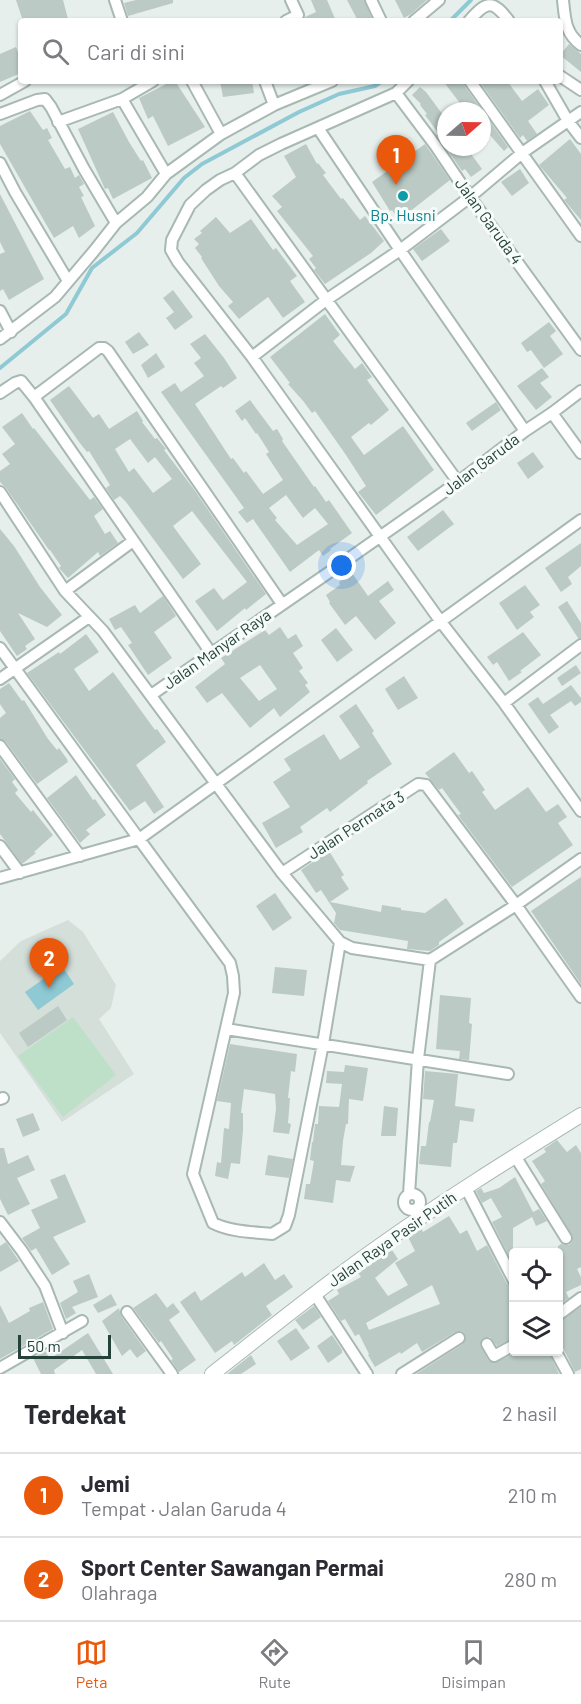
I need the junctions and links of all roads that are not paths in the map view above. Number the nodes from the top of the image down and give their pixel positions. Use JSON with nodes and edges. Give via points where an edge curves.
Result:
{"nodes":[{"id":1,"x":115,"y":0,"type":"edge"},
{"id":2,"x":291,"y":0,"type":"edge"},
{"id":3,"x":371,"y":0,"type":"edge"},
{"id":4,"x":439,"y":0,"type":"edge"},
{"id":5,"x":563,"y":0,"type":"edge"},
{"id":6,"x":121,"y":18,"type":"edge"},
{"id":7,"x":299,"y":18,"type":"edge"},
{"id":8,"x":380,"y":18,"type":"edge"},
{"id":9,"x":418,"y":18,"type":"edge"},
{"id":10,"x":471,"y":18,"type":"edge"},
{"id":11,"x":507,"y":18,"type":"edge"},
{"id":12,"x":581,"y":45,"type":"edge"},
{"id":13,"x":563,"y":78,"type":"edge"},
{"id":14,"x":20,"y":84,"type":"edge"},
{"id":15,"x":148,"y":84,"type":"edge"},
{"id":16,"x":194,"y":84,"type":"edge"},
{"id":17,"x":266,"y":84,"type":"edge"},
{"id":18,"x":325,"y":84,"type":"edge"},
{"id":19,"x":405,"y":84,"type":"edge"},
{"id":20,"x":472,"y":84,"type":"edge"},
{"id":21,"x":546,"y":84,"type":"edge"},
{"id":22,"x":581,"y":90,"type":"edge"},
{"id":23,"x":396,"y":93,"type":"junction"},
{"id":24,"x":0,"y":95,"type":"edge"},
{"id":25,"x":122,"y":99,"type":"junction"},
{"id":26,"x":274,"y":105,"type":"junction"},
{"id":27,"x":581,"y":112,"type":"edge"},
{"id":28,"x":0,"y":114,"type":"edge"},
{"id":29,"x":568,"y":121,"type":"junction"},
{"id":30,"x":58,"y":122,"type":"junction"},
{"id":31,"x":318,"y":128,"type":"junction"},
{"id":32,"x":221,"y":134,"type":"junction"},
{"id":33,"x":581,"y":138,"type":"edge"},
{"id":34,"x":522,"y":153,"type":"junction"},
{"id":35,"x":0,"y":163,"type":"edge"},
{"id":36,"x":235,"y":173,"type":"junction"},
{"id":37,"x":166,"y":174,"type":"junction"},
{"id":38,"x":470,"y":197,"type":"junction"},
{"id":39,"x":116,"y":223,"type":"junction"},
{"id":40,"x":581,"y":236,"type":"edge"},
{"id":41,"x":400,"y":250,"type":"junction"},
{"id":42,"x":68,"y":281,"type":"junction"},
{"id":43,"x":326,"y":300,"type":"junction"},
{"id":44,"x":0,"y":311,"type":"edge"},
{"id":45,"x":11,"y":332,"type":"junction"},
{"id":46,"x":0,"y":339,"type":"edge"},
{"id":47,"x":581,"y":350,"type":"edge"},
{"id":48,"x":252,"y":357,"type":"junction"},
{"id":49,"x":581,"y":391,"type":"edge"},
{"id":50,"x":0,"y":393,"type":"edge"},
{"id":51,"x":34,"y":397,"type":"junction"},
{"id":52,"x":552,"y":413,"type":"junction"},
{"id":53,"x":525,"y":431,"type":"junction"},
{"id":54,"x":581,"y":453,"type":"edge"},
{"id":55,"x":458,"y":482,"type":"junction"},
{"id":56,"x":0,"y":492,"type":"edge"},
{"id":57,"x":581,"y":520,"type":"edge"},
{"id":58,"x":380,"y":536,"type":"junction"},
{"id":59,"x":133,"y":541,"type":"junction"},
{"id":60,"x":65,"y":591,"type":"junction"},
{"id":61,"x":282,"y":604,"type":"junction"},
{"id":62,"x":89,"y":617,"type":"junction"},
{"id":63,"x":441,"y":622,"type":"junction"},
{"id":64,"x":581,"y":645,"type":"edge"},
{"id":65,"x":0,"y":648,"type":"edge"},
{"id":66,"x":211,"y":653,"type":"junction"},
{"id":67,"x":14,"y":668,"type":"junction"},
{"id":68,"x":0,"y":679,"type":"edge"},
{"id":69,"x":151,"y":695,"type":"junction"},
{"id":70,"x":504,"y":703,"type":"junction"},
{"id":71,"x":0,"y":746,"type":"edge"},
{"id":72,"x":216,"y":784,"type":"junction"},
{"id":73,"x":581,"y":811,"type":"edge"},
{"id":74,"x":139,"y":839,"type":"junction"},
{"id":75,"x":0,"y":846,"type":"edge"},
{"id":76,"x":80,"y":856,"type":"junction"},
{"id":77,"x":581,"y":859,"type":"edge"},
{"id":78,"x":20,"y":873,"type":"junction"},
{"id":79,"x":282,"y":873,"type":"junction"},
{"id":80,"x":0,"y":878,"type":"edge"},
{"id":81,"x":516,"y":905,"type":"junction"},
{"id":82,"x":340,"y":942,"type":"junction"},
{"id":83,"x":430,"y":960,"type":"junction"},
{"id":84,"x":581,"y":997,"type":"edge"},
{"id":85,"x":226,"y":1029,"type":"junction"},
{"id":86,"x":323,"y":1044,"type":"junction"},
{"id":87,"x":418,"y":1059,"type":"junction"},
{"id":88,"x":508,"y":1074,"type":"dead end"},
{"id":89,"x":581,"y":1115,"type":"edge"},
{"id":90,"x":515,"y":1156,"type":"junction"},
{"id":91,"x":466,"y":1188,"type":"junction"},
{"id":92,"x":410,"y":1194,"type":"dead end"},
{"id":93,"x":0,"y":1222,"type":"edge"},
{"id":94,"x":566,"y":1238,"type":"dead end"},
{"id":95,"x":509,"y":1273,"type":"edge"},
{"id":96,"x":314,"y":1293,"type":"junction"},
{"id":97,"x":581,"y":1298,"type":"edge"},
{"id":98,"x":563,"y":1311,"type":"edge"},
{"id":99,"x":127,"y":1312,"type":"dead end"},
{"id":100,"x":82,"y":1321,"type":"dead end"},
{"id":101,"x":63,"y":1333,"type":"junction"},
{"id":102,"x":459,"y":1338,"type":"dead end"},
{"id":103,"x":487,"y":1344,"type":"dead end"},
{"id":104,"x":509,"y":1347,"type":"edge"},
{"id":105,"x":558,"y":1356,"type":"edge"},
{"id":106,"x":0,"y":1368,"type":"edge"},
{"id":107,"x":172,"y":1374,"type":"edge"},
{"id":108,"x":212,"y":1374,"type":"edge"},
{"id":109,"x":368,"y":1374,"type":"edge"},
{"id":110,"x":402,"y":1374,"type":"edge"},
{"id":111,"x":568,"y":1374,"type":"edge"}],
"edges":[{"from":1,"to":6,"type":"street"},
{"from":2,"to":7,"type":"street"},
{"from":3,"to":8,"type":"street"},
{"from":4,"to":9,"type":"street"},
{"from":5,"to":12,"type":"street","via":[[565,24]]},
{"from":10,"to":11,"type":"street","via":[[480,7],[491,3]]},
{"from":13,"to":22,"type":"street"},
{"from":14,"to":24,"type":"street"},
{"from":15,"to":25,"type":"street"},
{"from":16,"to":32,"type":"street"},
{"from":17,"to":26,"type":"street"},
{"from":18,"to":26,"type":"street"},
{"from":19,"to":23,"type":"street"},
{"from":20,"to":34,"type":"street"},
{"from":21,"to":29,"type":"street"},
{"from":23,"to":31,"type":"street"},
{"from":23,"to":38,"type":"street","name":"Jalan Garuda 4"},
{"from":25,"to":30,"type":"street"},
{"from":25,"to":37,"type":"street"},
{"from":26,"to":32,"type":"street"},
{"from":27,"to":29,"type":"street"},
{"from":28,"to":30,"type":"street","via":[[45,99]]},
{"from":29,"to":33,"type":"street"},
{"from":29,"to":34,"type":"street"},
{"from":30,"to":39,"type":"street"},
{"from":31,"to":36,"type":"street","via":[[259,155]]},
{"from":31,"to":41,"type":"street"},
{"from":32,"to":37,"type":"street"},
{"from":34,"to":38,"type":"street"},
{"from":34,"to":40,"type":"street"},
{"from":35,"to":42,"type":"street"},
{"from":36,"to":43,"type":"street"},
{"from":36,"to":48,"type":"street","via":[[190,205],[171,250]]},
{"from":37,"to":39,"type":"street","via":[[147,197]]},
{"from":38,"to":41,"type":"street"},
{"from":38,"to":47,"type":"street","name":"Jalan Garuda 4"},
{"from":39,"to":42,"type":"street"},
{"from":41,"to":43,"type":"street"},
{"from":41,"to":53,"type":"street"},
{"from":42,"to":45,"type":"street","via":[[55,297]]},
{"from":43,"to":48,"type":"street"},
{"from":43,"to":55,"type":"street"},
{"from":44,"to":45,"type":"street"},
{"from":45,"to":46,"type":"street"},
{"from":48,"to":58,"type":"street"},
{"from":49,"to":52,"type":"street","name":"Jalan Garuda"},
{"from":50,"to":51,"type":"street","via":[[21,381]]},
{"from":51,"to":59,"type":"street"},
{"from":51,"to":61,"type":"street","via":[[99,348],[108,351]]},
{"from":52,"to":53,"type":"street","name":"Jalan Garuda"},
{"from":52,"to":54,"type":"street"},
{"from":53,"to":55,"type":"street","name":"Jalan Garuda"},
{"from":55,"to":58,"type":"street","name":"Jalan Garuda"},
{"from":56,"to":60,"type":"street"},
{"from":57,"to":63,"type":"street"},
{"from":58,"to":61,"type":"street","name":"Jalan Garuda"},
{"from":58,"to":63,"type":"street"},
{"from":59,"to":60,"type":"street"},
{"from":59,"to":66,"type":"street"},
{"from":60,"to":62,"type":"street"},
{"from":61,"to":66,"type":"street","name":"Jalan Manyar Raya"},
{"from":62,"to":67,"type":"street"},
{"from":62,"to":69,"type":"street"},
{"from":63,"to":70,"type":"street"},
{"from":63,"to":72,"type":"street"},
{"from":64,"to":70,"type":"street"},
{"from":65,"to":67,"type":"street"},
{"from":66,"to":69,"type":"street","name":"Jalan Manyar Raya"},
{"from":67,"to":68,"type":"street"},
{"from":67,"to":74,"type":"street"},
{"from":69,"to":72,"type":"street"},
{"from":70,"to":73,"type":"street"},
{"from":71,"to":76,"type":"street"},
{"from":72,"to":74,"type":"street"},
{"from":72,"to":79,"type":"street"},
{"from":74,"to":76,"type":"street"},
{"from":74,"to":85,"type":"street","via":[[230,963],[234,993]]},
{"from":75,"to":78,"type":"street"},
{"from":76,"to":78,"type":"street"},
{"from":77,"to":81,"type":"street"},
{"from":78,"to":80,"type":"street"},
{"from":79,"to":81,"type":"street","name":"Jalan Permata 3","via":[[418,784],[426,784]]},
{"from":79,"to":82,"type":"street"},
{"from":81,"to":83,"type":"street"},
{"from":81,"to":84,"type":"street"},
{"from":82,"to":83,"type":"street","via":[[352,948]]},
{"from":82,"to":86,"type":"street"},
{"from":83,"to":87,"type":"street"},
{"from":85,"to":86,"type":"street"},
{"from":85,"to":86,"type":"street","via":[[193,1174],[213,1223],[240,1231],[272,1234],[285,1226]]},
{"from":86,"to":87,"type":"street"},
{"from":87,"to":88,"type":"street"},
{"from":87,"to":92,"type":"street"},
{"from":89,"to":90,"type":"street","name":"Jalan Raya Pasir Putih"},
{"from":90,"to":91,"type":"street","name":"Jalan Raya Pasir Putih"},
{"from":90,"to":94,"type":"street"},
{"from":91,"to":95,"type":"street"},
{"from":91,"to":96,"type":"street","name":"Jalan Raya Pasir Putih"},
{"from":93,"to":101,"type":"street","via":[[45,1286]]},
{"from":96,"to":108,"type":"street","name":"Jalan Raya Pasir Putih"},
{"from":96,"to":109,"type":"street"},
{"from":97,"to":98,"type":"street"},
{"from":99,"to":107,"type":"street"},
{"from":100,"to":101,"type":"street"},
{"from":101,"to":106,"type":"street"},
{"from":102,"to":110,"type":"street"},
{"from":103,"to":104,"type":"street","via":[[494,1356]]},
{"from":105,"to":111,"type":"street"}]}
